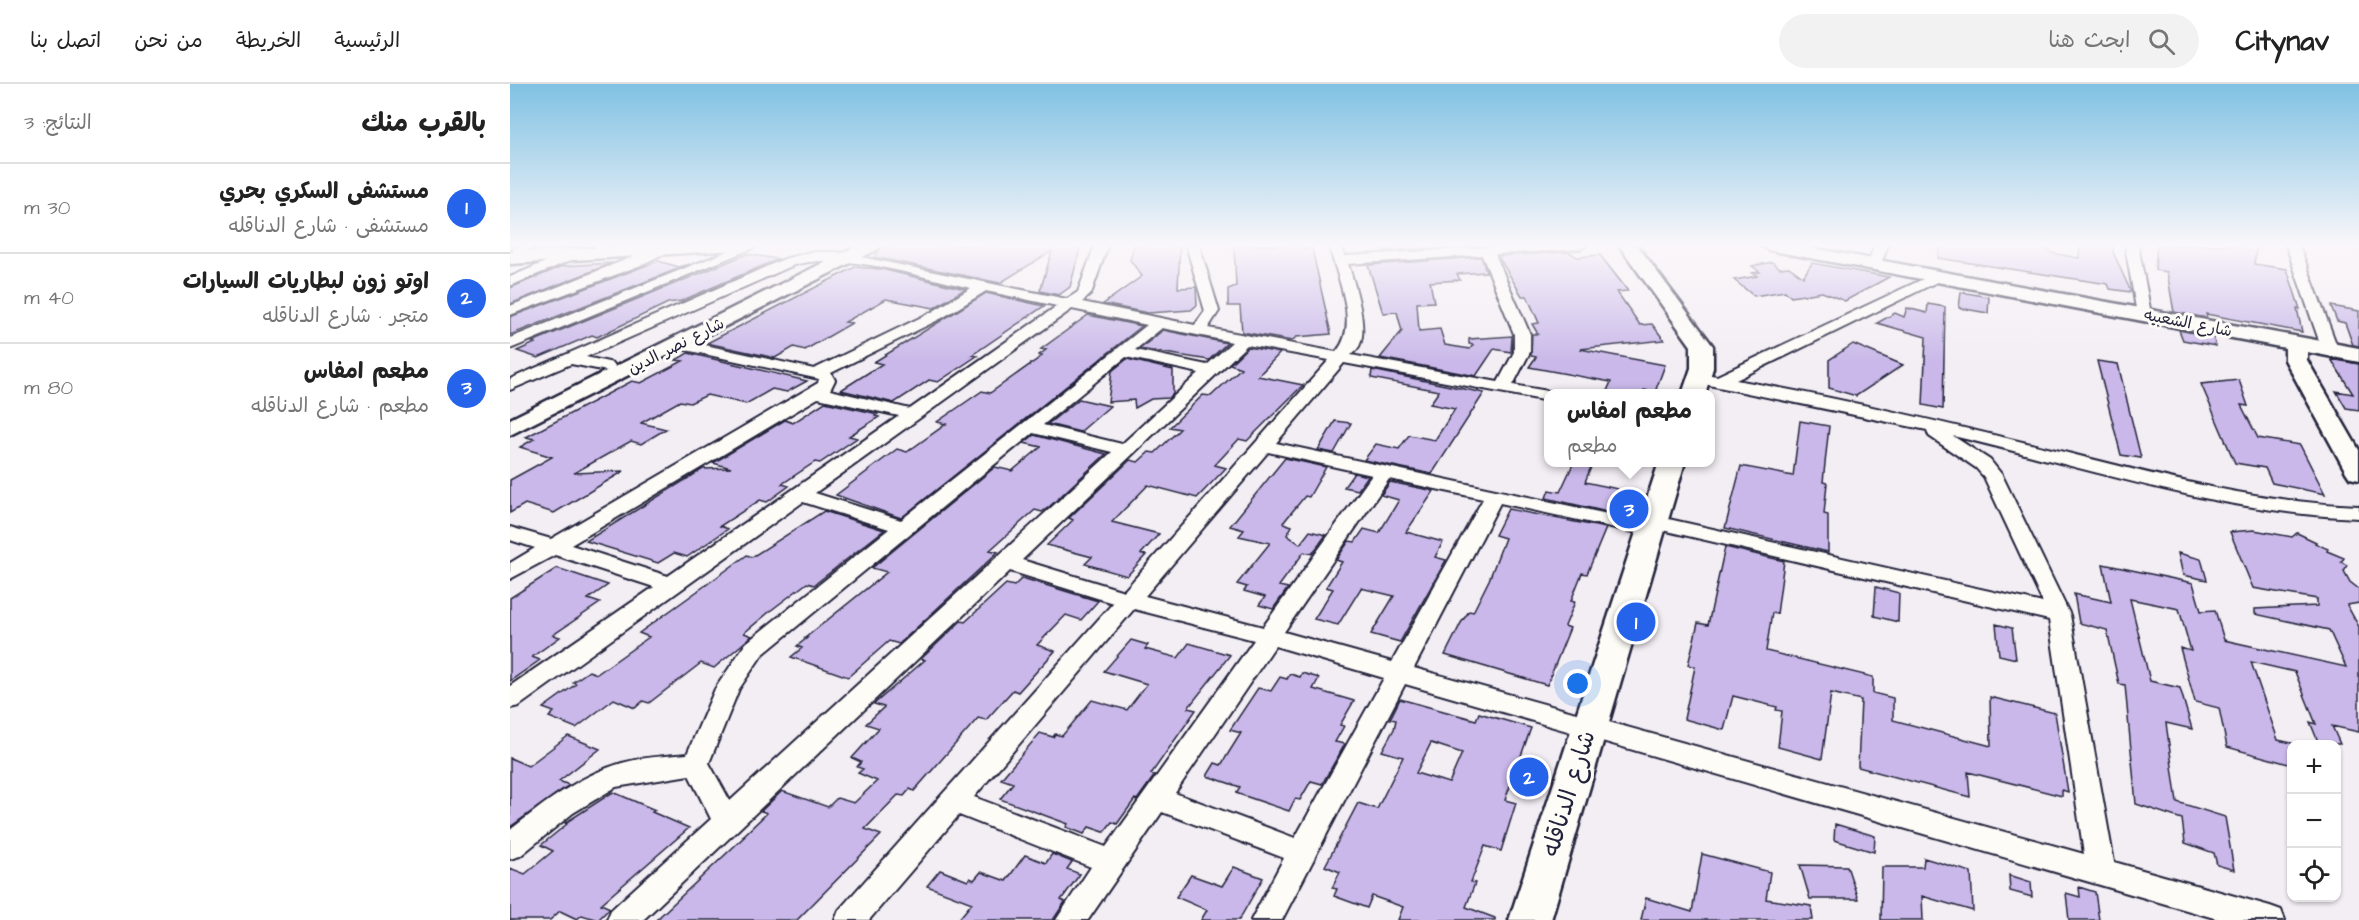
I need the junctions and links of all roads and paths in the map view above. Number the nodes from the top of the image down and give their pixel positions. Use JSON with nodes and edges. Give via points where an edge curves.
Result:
{"nodes":[{"id":1,"x":579,"y":284,"type":"edge"},
{"id":2,"x":656,"y":284,"type":"edge"},
{"id":3,"x":741,"y":284,"type":"edge"},
{"id":4,"x":773,"y":284,"type":"edge"},
{"id":5,"x":780,"y":284,"type":"edge"},
{"id":6,"x":981,"y":284,"type":"edge"},
{"id":7,"x":1089,"y":284,"type":"edge"},
{"id":8,"x":1204,"y":284,"type":"edge"},
{"id":9,"x":1345,"y":284,"type":"edge"},
{"id":10,"x":1501,"y":284,"type":"edge"},
{"id":11,"x":1657,"y":284,"type":"edge"},
{"id":12,"x":1921,"y":284,"type":"edge"},
{"id":13,"x":1981,"y":284,"type":"edge"},
{"id":14,"x":2138,"y":284,"type":"edge"},
{"id":15,"x":2306,"y":284,"type":"edge"},
{"id":16,"x":986,"y":285,"type":"junction"},
{"id":17,"x":1072,"y":303,"type":"junction"},
{"id":18,"x":510,"y":311,"type":"edge"},
{"id":19,"x":2144,"y":314,"type":"junction"},
{"id":20,"x":1160,"y":322,"type":"junction"},
{"id":21,"x":1199,"y":330,"type":"junction"},
{"id":22,"x":1244,"y":340,"type":"junction"},
{"id":23,"x":2296,"y":343,"type":"junction"},
{"id":24,"x":510,"y":344,"type":"edge"},
{"id":25,"x":678,"y":344,"type":"junction"},
{"id":26,"x":2330,"y":350,"type":"junction"},
{"id":27,"x":1123,"y":352,"type":"junction"},
{"id":28,"x":2359,"y":355,"type":"edge"},
{"id":29,"x":1341,"y":358,"type":"junction"},
{"id":30,"x":569,"y":359,"type":"junction"},
{"id":31,"x":618,"y":368,"type":"junction"},
{"id":32,"x":1211,"y":371,"type":"junction"},
{"id":33,"x":1720,"y":381,"type":"junction"},
{"id":34,"x":816,"y":383,"type":"junction"},
{"id":35,"x":510,"y":385,"type":"edge"},
{"id":36,"x":1696,"y":386,"type":"edge"},
{"id":37,"x":1503,"y":388,"type":"junction"},
{"id":38,"x":1544,"y":395,"type":"edge"},
{"id":39,"x":510,"y":414,"type":"edge"},
{"id":40,"x":915,"y":415,"type":"junction"},
{"id":41,"x":1923,"y":424,"type":"junction"},
{"id":42,"x":1030,"y":427,"type":"junction"},
{"id":43,"x":510,"y":428,"type":"edge"},
{"id":44,"x":1265,"y":446,"type":"junction"},
{"id":45,"x":1126,"y":450,"type":"junction"},
{"id":46,"x":1671,"y":467,"type":"edge"},
{"id":47,"x":2359,"y":472,"type":"edge"},
{"id":48,"x":1383,"y":473,"type":"junction"},
{"id":49,"x":801,"y":495,"type":"junction"},
{"id":50,"x":1494,"y":496,"type":"junction"},
{"id":51,"x":2359,"y":512,"type":"edge"},
{"id":52,"x":1654,"y":526,"type":"junction"},
{"id":53,"x":907,"y":528,"type":"junction"},
{"id":54,"x":510,"y":533,"type":"edge"},
{"id":55,"x":553,"y":546,"type":"junction"},
{"id":56,"x":1005,"y":562,"type":"junction"},
{"id":57,"x":510,"y":572,"type":"edge"},
{"id":58,"x":669,"y":585,"type":"junction"},
{"id":59,"x":1130,"y":600,"type":"junction"},
{"id":60,"x":2059,"y":615,"type":"junction"},
{"id":61,"x":1268,"y":636,"type":"junction"},
{"id":62,"x":1399,"y":673,"type":"junction"},
{"id":63,"x":510,"y":699,"type":"edge"},
{"id":64,"x":1590,"y":727,"type":"junction"},
{"id":65,"x":696,"y":763,"type":"junction"},
{"id":66,"x":1156,"y":798,"type":"junction"},
{"id":67,"x":954,"y":801,"type":"junction"},
{"id":68,"x":727,"y":822,"type":"junction"},
{"id":69,"x":510,"y":847,"type":"edge"},
{"id":70,"x":1303,"y":853,"type":"junction"},
{"id":71,"x":1112,"y":862,"type":"junction"},
{"id":72,"x":2101,"y":873,"type":"junction"},
{"id":73,"x":622,"y":920,"type":"edge"},
{"id":74,"x":850,"y":920,"type":"edge"},
{"id":75,"x":1071,"y":920,"type":"edge"},
{"id":76,"x":1266,"y":920,"type":"edge"},
{"id":77,"x":1530,"y":920,"type":"edge"},
{"id":78,"x":2270,"y":920,"type":"edge"}],
"edges":[{"from":1,"to":18,"type":"street"},
{"from":2,"to":24,"type":"street"},
{"from":3,"to":30,"type":"street"},
{"from":4,"to":31,"type":"street","name":"شارع نصر الدين"},
{"from":5,"to":25,"type":"street","name":"شارع نصر الدين"},
{"from":6,"to":16,"type":"street"},
{"from":7,"to":17,"type":"street"},
{"from":8,"to":21,"type":"street","via":[[1212,311]]},
{"from":9,"to":29,"type":"street","via":[[1355,330],[1353,343]]},
{"from":10,"to":37,"type":"street","via":[[1522,334],[1522,352]]},
{"from":11,"to":36,"type":"street","via":[[1702,346],[1704,358]]},
{"from":12,"to":33,"type":"street"},
{"from":13,"to":19,"type":"street","name":"شارع الشعبيه"},
{"from":14,"to":19,"type":"street"},
{"from":15,"to":26,"type":"street"},
{"from":16,"to":17,"type":"street"},
{"from":16,"to":34,"type":"street"},
{"from":17,"to":20,"type":"street"},
{"from":17,"to":40,"type":"street"},
{"from":19,"to":23,"type":"street","name":"شارع الشعبيه"},
{"from":20,"to":21,"type":"street"},
{"from":20,"to":27,"type":"street"},
{"from":21,"to":22,"type":"street"},
{"from":22,"to":29,"type":"street"},
{"from":22,"to":32,"type":"street"},
{"from":23,"to":26,"type":"street","name":"شارع الشعبيه"},
{"from":23,"to":47,"type":"street","via":[[2296,360]]},
{"from":25,"to":31,"type":"street","name":"شارع نصر الدين"},
{"from":25,"to":34,"type":"street"},
{"from":26,"to":28,"type":"street","name":"شارع الشعبيه"},
{"from":27,"to":32,"type":"street"},
{"from":27,"to":42,"type":"street"},
{"from":29,"to":37,"type":"street"},
{"from":29,"to":44,"type":"street"},
{"from":30,"to":31,"type":"street"},
{"from":30,"to":35,"type":"street"},
{"from":31,"to":39,"type":"street","name":"شارع نصر الدين"},
{"from":31,"to":43,"type":"street","name":"شارع نصر الدين"},
{"from":32,"to":45,"type":"street"},
{"from":33,"to":36,"type":"street"},
{"from":33,"to":41,"type":"street"},
{"from":34,"to":40,"type":"street"},
{"from":34,"to":55,"type":"street"},
{"from":37,"to":38,"type":"street"},
{"from":40,"to":49,"type":"street"},
{"from":41,"to":51,"type":"street","via":[[2198,492],[2303,510]]},
{"from":41,"to":60,"type":"street","via":[[1983,464],[1993,476]]},
{"from":42,"to":45,"type":"street"},
{"from":42,"to":53,"type":"street"},
{"from":44,"to":48,"type":"street"},
{"from":44,"to":59,"type":"street"},
{"from":45,"to":56,"type":"street"},
{"from":46,"to":52,"type":"street","name":"شارع الدناقله"},
{"from":48,"to":50,"type":"street"},
{"from":48,"to":61,"type":"street"},
{"from":49,"to":53,"type":"street"},
{"from":49,"to":58,"type":"street"},
{"from":50,"to":52,"type":"street"},
{"from":50,"to":62,"type":"street"},
{"from":52,"to":60,"type":"street"},
{"from":52,"to":64,"type":"street","name":"شارع الدناقله"},
{"from":53,"to":65,"type":"street","via":[[754,649],[738,666]]},
{"from":54,"to":55,"type":"street"},
{"from":55,"to":57,"type":"street"},
{"from":55,"to":58,"type":"street"},
{"from":56,"to":59,"type":"street"},
{"from":56,"to":68,"type":"street"},
{"from":58,"to":63,"type":"street"},
{"from":59,"to":61,"type":"street"},
{"from":59,"to":67,"type":"street"},
{"from":60,"to":72,"type":"street"},
{"from":61,"to":62,"type":"street"},
{"from":61,"to":66,"type":"street"},
{"from":62,"to":64,"type":"street"},
{"from":62,"to":70,"type":"street"},
{"from":64,"to":72,"type":"street"},
{"from":64,"to":77,"type":"street","name":"شارع الدناقله"},
{"from":65,"to":68,"type":"street"},
{"from":65,"to":69,"type":"street","via":[[623,774],[597,784],[571,799]]},
{"from":66,"to":70,"type":"street"},
{"from":66,"to":71,"type":"street"},
{"from":67,"to":71,"type":"street"},
{"from":67,"to":74,"type":"street"},
{"from":68,"to":73,"type":"street"},
{"from":70,"to":76,"type":"street"},
{"from":71,"to":75,"type":"street"},
{"from":72,"to":78,"type":"street"}]}
